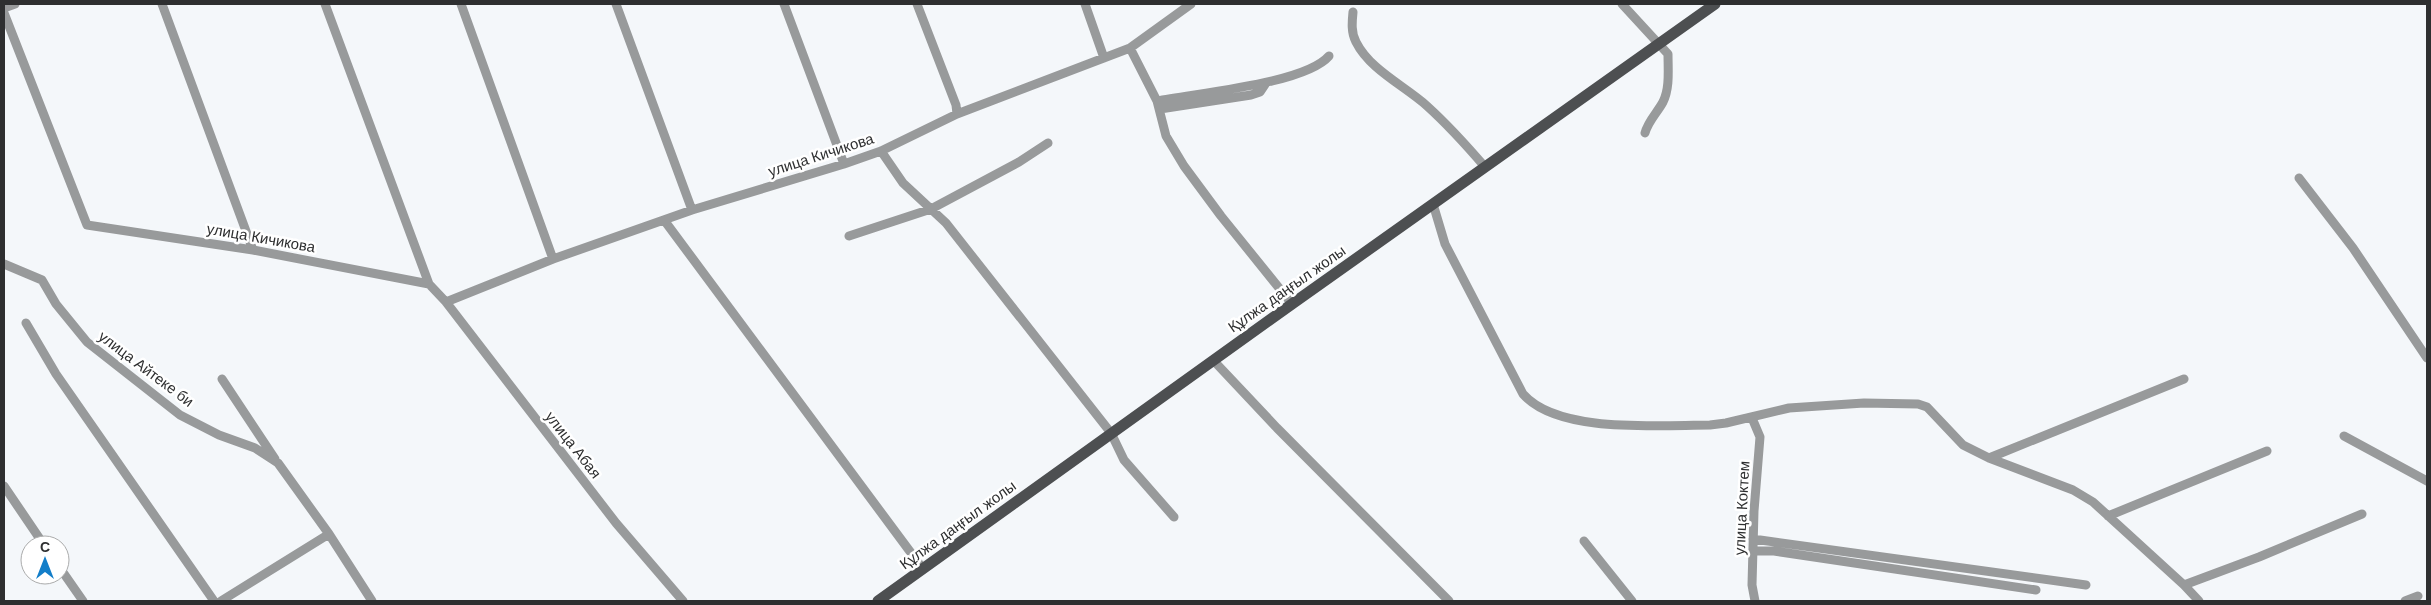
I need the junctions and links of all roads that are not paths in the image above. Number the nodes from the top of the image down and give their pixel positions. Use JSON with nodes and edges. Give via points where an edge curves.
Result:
{"nodes":[{"id":1,"x":16,"y":4,"type":"edge"},
{"id":2,"x":162,"y":4,"type":"edge"},
{"id":3,"x":325,"y":4,"type":"edge"},
{"id":4,"x":461,"y":4,"type":"edge"},
{"id":5,"x":616,"y":4,"type":"edge"},
{"id":6,"x":784,"y":4,"type":"edge"},
{"id":7,"x":917,"y":4,"type":"edge"},
{"id":8,"x":1085,"y":4,"type":"edge"},
{"id":9,"x":1190,"y":4,"type":"edge"},
{"id":10,"x":1622,"y":4,"type":"edge"},
{"id":11,"x":1715,"y":4,"type":"edge"},
{"id":12,"x":4,"y":8,"type":"edge"},
{"id":13,"x":1353,"y":12,"type":"dead end"},
{"id":14,"x":4,"y":13,"type":"edge"},
{"id":15,"x":1660,"y":44,"type":"junction"},
{"id":16,"x":1130,"y":48,"type":"junction"},
{"id":17,"x":1329,"y":56,"type":"dead end"},
{"id":18,"x":1104,"y":58,"type":"junction"},
{"id":19,"x":1158,"y":105,"type":"junction"},
{"id":20,"x":957,"y":114,"type":"junction"},
{"id":21,"x":1645,"y":133,"type":"dead end"},
{"id":22,"x":1048,"y":143,"type":"dead end"},
{"id":23,"x":881,"y":150,"type":"junction"},
{"id":24,"x":844,"y":164,"type":"junction"},
{"id":25,"x":1485,"y":167,"type":"junction"},
{"id":26,"x":2299,"y":178,"type":"dead end"},
{"id":27,"x":1433,"y":204,"type":"junction"},
{"id":28,"x":931,"y":209,"type":"junction"},
{"id":29,"x":692,"y":210,"type":"junction"},
{"id":30,"x":664,"y":220,"type":"junction"},
{"id":31,"x":849,"y":236,"type":"dead end"},
{"id":32,"x":253,"y":250,"type":"junction"},
{"id":33,"x":553,"y":259,"type":"junction"},
{"id":34,"x":4,"y":264,"type":"edge"},
{"id":35,"x":429,"y":284,"type":"junction"},
{"id":36,"x":446,"y":302,"type":"junction"},
{"id":37,"x":1292,"y":304,"type":"junction"},
{"id":38,"x":26,"y":324,"type":"dead end"},
{"id":39,"x":2427,"y":358,"type":"edge"},
{"id":40,"x":1214,"y":360,"type":"junction"},
{"id":41,"x":222,"y":379,"type":"dead end"},
{"id":42,"x":2184,"y":379,"type":"dead end"},
{"id":43,"x":1752,"y":418,"type":"junction"},
{"id":44,"x":1111,"y":433,"type":"junction"},
{"id":45,"x":2344,"y":436,"type":"dead end"},
{"id":46,"x":2267,"y":451,"type":"dead end"},
{"id":47,"x":1989,"y":458,"type":"junction"},
{"id":48,"x":278,"y":463,"type":"junction"},
{"id":49,"x":2427,"y":481,"type":"edge"},
{"id":50,"x":4,"y":486,"type":"edge"},
{"id":51,"x":2362,"y":514,"type":"dead end"},
{"id":52,"x":2108,"y":516,"type":"junction"},
{"id":53,"x":1174,"y":517,"type":"dead end"},
{"id":54,"x":329,"y":534,"type":"junction"},
{"id":55,"x":37,"y":535,"type":"edge"},
{"id":56,"x":1753,"y":539,"type":"junction"},
{"id":57,"x":1584,"y":541,"type":"dead end"},
{"id":58,"x":1753,"y":551,"type":"junction"},
{"id":59,"x":923,"y":569,"type":"junction"},
{"id":60,"x":70,"y":582,"type":"edge"},
{"id":61,"x":2086,"y":585,"type":"dead end"},
{"id":62,"x":2184,"y":585,"type":"junction"},
{"id":63,"x":2036,"y":590,"type":"dead end"},
{"id":64,"x":2418,"y":596,"type":"dead end"},
{"id":65,"x":83,"y":601,"type":"edge"},
{"id":66,"x":214,"y":601,"type":"edge"},
{"id":67,"x":221,"y":601,"type":"edge"},
{"id":68,"x":372,"y":601,"type":"edge"},
{"id":69,"x":683,"y":601,"type":"edge"},
{"id":70,"x":878,"y":601,"type":"edge"},
{"id":71,"x":1449,"y":601,"type":"edge"},
{"id":72,"x":1632,"y":601,"type":"edge"},
{"id":73,"x":1755,"y":601,"type":"edge"},
{"id":74,"x":2199,"y":601,"type":"edge"},
{"id":75,"x":2406,"y":601,"type":"edge"}],
"edges":[{"from":1,"to":12,"type":"street"},
{"from":2,"to":32,"type":"street"},
{"from":3,"to":35,"type":"street"},
{"from":4,"to":33,"type":"street"},
{"from":5,"to":29,"type":"street"},
{"from":6,"to":24,"type":"street"},
{"from":7,"to":20,"type":"street"},
{"from":8,"to":18,"type":"street"},
{"from":9,"to":16,"type":"street","name":"улица Кичикова"},
{"from":10,"to":15,"type":"street"},
{"from":11,"to":15,"type":"main road","name":"Құлжа даңғыл жолы"},
{"from":13,"to":25,"type":"street","via":[[1352,25],[1360,48],[1380,69],[1440,118]]},
{"from":14,"to":32,"type":"street","name":"улица Кичикова","via":[[87,225]]},
{"from":15,"to":21,"type":"street","via":[[1668,54],[1669,80],[1664,101],[1647,124]]},
{"from":15,"to":25,"type":"main road","name":"Құлжа даңғыл жолы"},
{"from":16,"to":18,"type":"street","name":"улица Кичикова"},
{"from":16,"to":19,"type":"street"},
{"from":17,"to":19,"type":"street","via":[[1321,64],[1266,83]]},
{"from":18,"to":20,"type":"street","name":"улица Кичикова"},
{"from":19,"to":37,"type":"street","via":[[1166,136],[1184,166]]},
{"from":20,"to":23,"type":"street","name":"улица Кичикова"},
{"from":22,"to":28,"type":"street"},
{"from":23,"to":24,"type":"street","name":"улица Кичикова"},
{"from":23,"to":28,"type":"street","via":[[903,183]]},
{"from":24,"to":29,"type":"street","name":"улица Кичикова"},
{"from":25,"to":27,"type":"main road","name":"Құлжа даңғыл жолы"},
{"from":26,"to":39,"type":"street","via":[[2353,248]]},
{"from":27,"to":37,"type":"main road","name":"Құлжа даңғыл жолы"},
{"from":27,"to":43,"type":"street","via":[[1445,244],[1531,404],[1558,416],[1611,425],[1710,425]]},
{"from":28,"to":31,"type":"street"},
{"from":28,"to":44,"type":"street","via":[[946,223]]},
{"from":29,"to":30,"type":"street","name":"улица Кичикова"},
{"from":30,"to":33,"type":"street","name":"улица Кичикова"},
{"from":30,"to":59,"type":"street"},
{"from":32,"to":35,"type":"street","name":"улица Кичикова"},
{"from":33,"to":36,"type":"street","name":"улица Кичикова"},
{"from":34,"to":48,"type":"street","name":"улица Айтеке би","via":[[42,280],[56,304],[87,342],[180,415],[219,435],[255,448]]},
{"from":35,"to":36,"type":"street","name":"улица Абая"},
{"from":36,"to":69,"type":"street","name":"улица Абая","via":[[616,524]]},
{"from":37,"to":40,"type":"main road","name":"Құлжа даңғыл жолы"},
{"from":38,"to":66,"type":"street","via":[[56,374]]},
{"from":40,"to":44,"type":"main road","name":"Құлжа даңғыл жолы"},
{"from":40,"to":71,"type":"street"},
{"from":41,"to":48,"type":"street"},
{"from":42,"to":47,"type":"street"},
{"from":43,"to":47,"type":"street","via":[[1789,408],[1864,403],[1918,404],[1927,407],[1964,445]]},
{"from":43,"to":56,"type":"street","name":"улица Коктем","via":[[1760,438]]},
{"from":44,"to":53,"type":"street","via":[[1124,460]]},
{"from":44,"to":59,"type":"main road","name":"Құлжа даңғыл жолы"},
{"from":45,"to":49,"type":"street"},
{"from":46,"to":52,"type":"street"},
{"from":47,"to":52,"type":"street","via":[[2074,490]]},
{"from":48,"to":54,"type":"street","name":"улица Айтеке би"},
{"from":50,"to":55,"type":"street"},
{"from":51,"to":62,"type":"street"},
{"from":52,"to":62,"type":"street"},
{"from":54,"to":67,"type":"street"},
{"from":54,"to":68,"type":"street","name":"улица Айтеке би"},
{"from":56,"to":58,"type":"street","name":"улица Коктем"},
{"from":56,"to":61,"type":"street"},
{"from":57,"to":72,"type":"street"},
{"from":58,"to":63,"type":"street","via":[[1774,551]]},
{"from":58,"to":73,"type":"street","name":"улица Коктем"},
{"from":59,"to":70,"type":"main road","name":"Құлжа даңғыл жолы"},
{"from":60,"to":65,"type":"street"},
{"from":62,"to":74,"type":"street"},
{"from":64,"to":75,"type":"street"}]}
